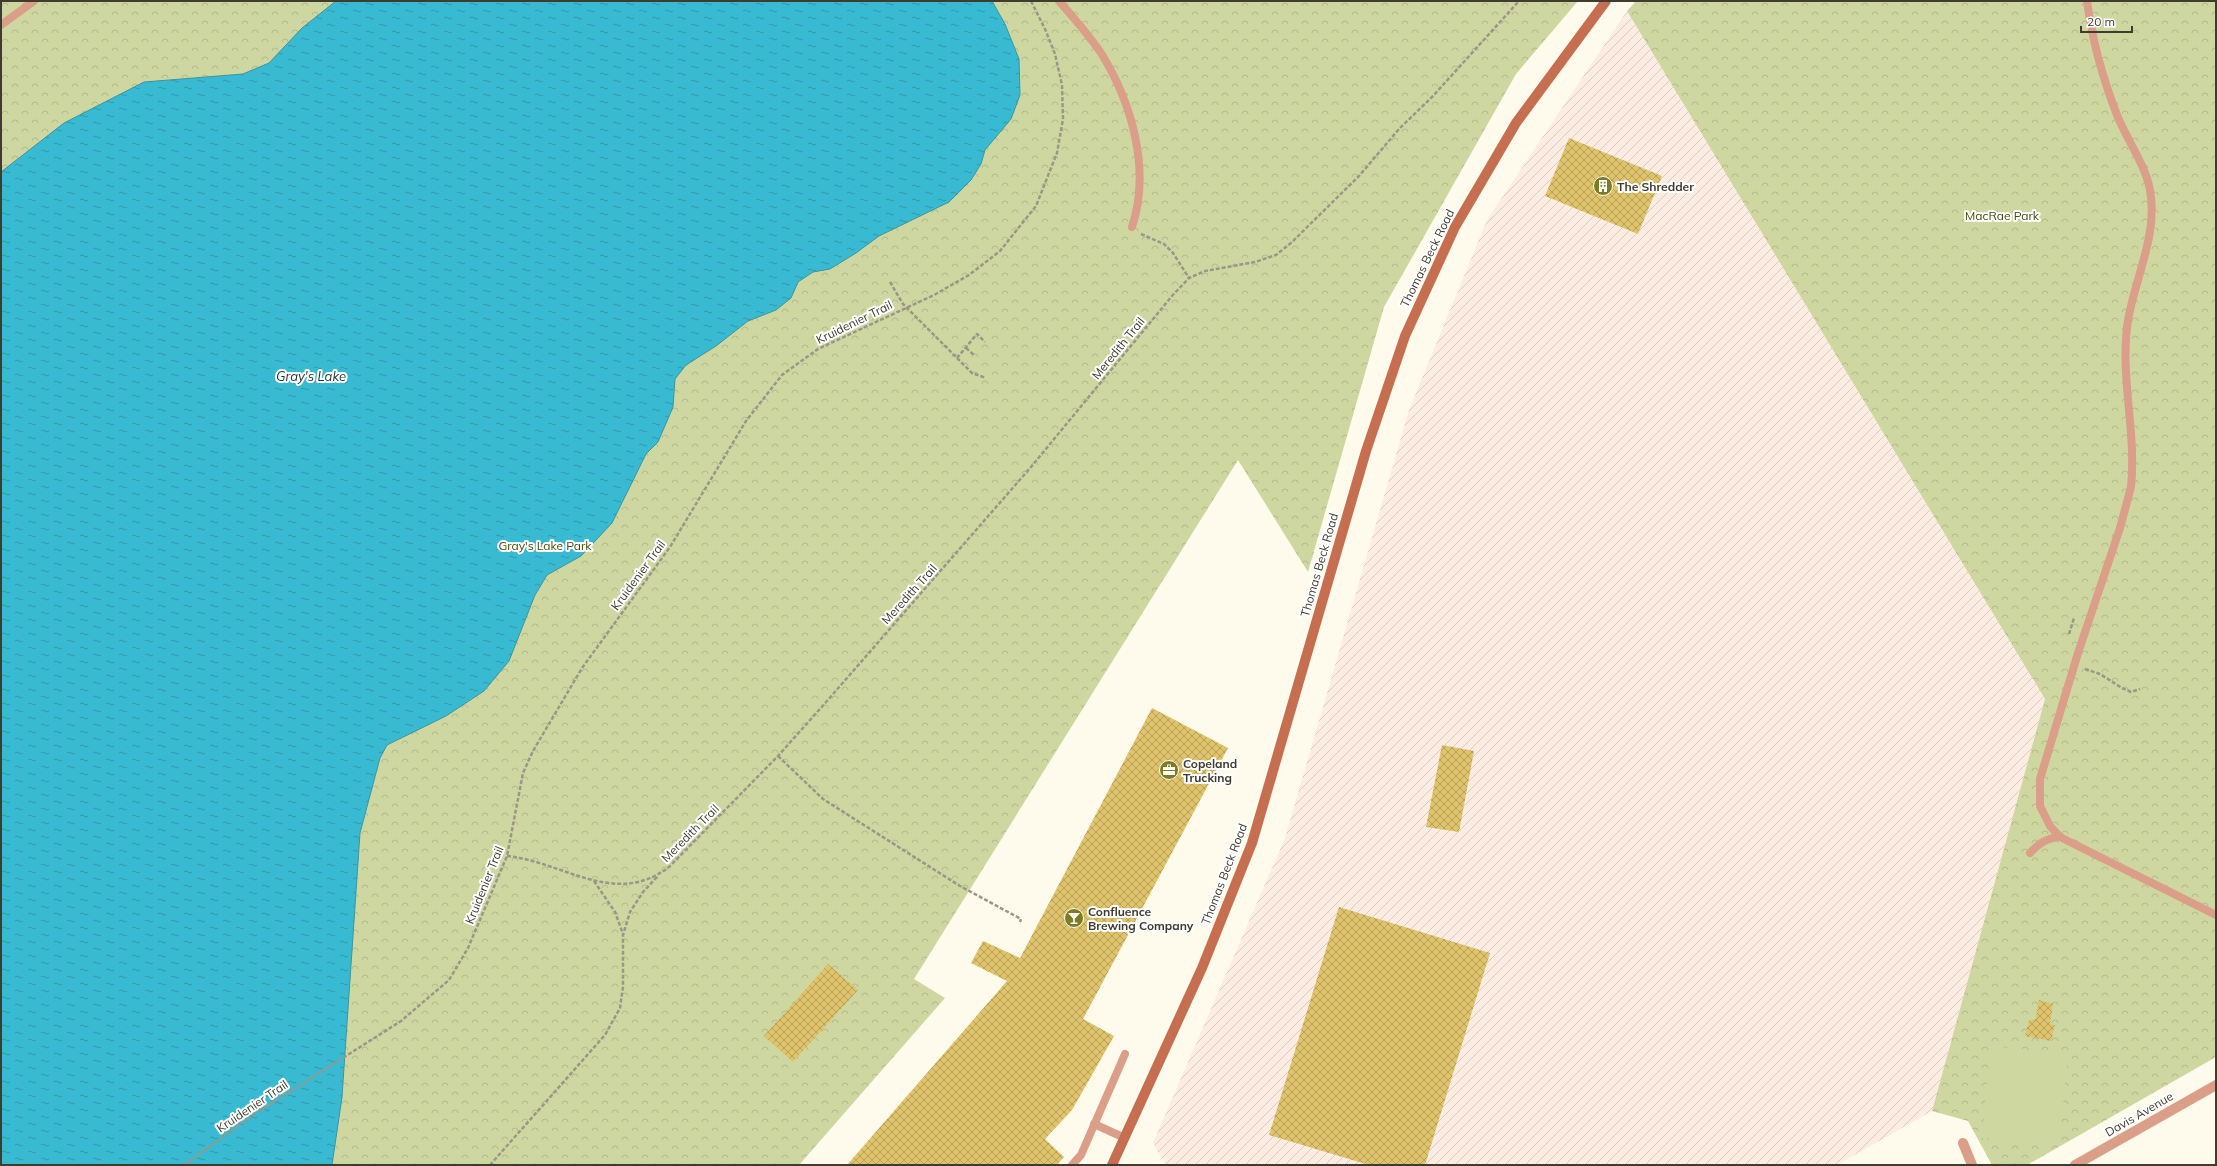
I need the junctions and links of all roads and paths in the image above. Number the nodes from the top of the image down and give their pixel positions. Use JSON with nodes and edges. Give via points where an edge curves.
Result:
{"nodes":[{"id":1,"x":34,"y":1,"type":"edge"},
{"id":2,"x":1031,"y":1,"type":"edge"},
{"id":3,"x":1059,"y":1,"type":"edge"},
{"id":4,"x":1519,"y":1,"type":"edge"},
{"id":5,"x":1606,"y":1,"type":"edge"},
{"id":6,"x":2087,"y":1,"type":"edge"},
{"id":7,"x":1,"y":25,"type":"edge"},
{"id":8,"x":1132,"y":227,"type":"joint"},
{"id":9,"x":1189,"y":278,"type":"junction"},
{"id":10,"x":890,"y":282,"type":"dead end"},
{"id":11,"x":906,"y":307,"type":"junction"},
{"id":12,"x":986,"y":342,"type":"dead end"},
{"id":13,"x":966,"y":348,"type":"junction"},
{"id":14,"x":974,"y":355,"type":"dead end"},
{"id":15,"x":957,"y":358,"type":"junction"},
{"id":16,"x":986,"y":378,"type":"dead end"},
{"id":17,"x":2084,"y":669,"type":"dead end"},
{"id":18,"x":2140,"y":689,"type":"dead end"},
{"id":19,"x":778,"y":756,"type":"junction"},
{"id":20,"x":2060,"y":837,"type":"junction"},
{"id":21,"x":2030,"y":853,"type":"dead end"},
{"id":22,"x":507,"y":856,"type":"junction"},
{"id":23,"x":659,"y":875,"type":"junction"},
{"id":24,"x":594,"y":881,"type":"junction"},
{"id":25,"x":2216,"y":915,"type":"edge"},
{"id":26,"x":1020,"y":922,"type":"dead end"},
{"id":27,"x":624,"y":935,"type":"junction"},
{"id":28,"x":1125,"y":1054,"type":"dead end"},
{"id":29,"x":2216,"y":1085,"type":"edge"},
{"id":30,"x":1094,"y":1124,"type":"junction"},
{"id":31,"x":1125,"y":1138,"type":"junction"},
{"id":32,"x":1963,"y":1143,"type":"dead end"},
{"id":33,"x":184,"y":1165,"type":"edge"},
{"id":34,"x":490,"y":1165,"type":"edge"},
{"id":35,"x":1072,"y":1165,"type":"edge"},
{"id":36,"x":1112,"y":1165,"type":"edge"},
{"id":37,"x":1972,"y":1165,"type":"edge"},
{"id":38,"x":2075,"y":1165,"type":"edge"}],
"edges":[{"from":1,"to":7,"type":"lane"},
{"from":2,"to":11,"type":"path","name":"Kruidenier Trail","via":[[1055,54],[1062,85],[1063,119],[1057,153],[1047,183],[1036,206],[1000,251],[969,275]]},
{"from":3,"to":8,"type":"lane","via":[[1100,52],[1121,91],[1132,125],[1139,162],[1140,192]]},
{"from":4,"to":9,"type":"path","name":"Meredith Trail","via":[[1433,96],[1399,129],[1359,176],[1292,242],[1276,255],[1205,271]]},
{"from":5,"to":31,"type":"main road","name":"Thomas Beck Road","via":[[1516,123],[1455,227],[1405,336],[1366,451],[1252,843],[1202,968]]},
{"from":6,"to":20,"type":"lane","via":[[2108,90],[2117,116],[2145,173],[2152,207],[2150,228],[2128,316],[2126,369],[2133,456],[2131,487],[2040,779],[2040,806],[2050,826]]},
{"from":8,"to":9,"type":"path","via":[[1164,244]]},
{"from":9,"to":19,"type":"path","name":"Meredith Trail","via":[[975,532]]},
{"from":10,"to":11,"type":"path"},
{"from":11,"to":15,"type":"path"},
{"from":11,"to":22,"type":"path","name":"Kruidenier Trail","via":[[818,349],[782,375],[746,421],[670,546],[644,586],[582,668],[533,751],[523,773]]},
{"from":12,"to":13,"type":"path","via":[[977,334]]},
{"from":13,"to":14,"type":"path"},
{"from":13,"to":15,"type":"path"},
{"from":15,"to":16,"type":"path","via":[[972,373]]},
{"from":17,"to":18,"type":"path","via":[[2100,674],[2131,692]]},
{"from":19,"to":23,"type":"path","name":"Meredith Trail"},
{"from":19,"to":26,"type":"path","via":[[823,799],[960,886],[1021,919]]},
{"from":20,"to":21,"type":"lane","via":[[2038,844]]},
{"from":20,"to":25,"type":"lane"},
{"from":22,"to":24,"type":"path","name":"Meredith Trail","via":[[524,858]]},
{"from":22,"to":33,"type":"path","name":"Kruidenier Trail","via":[[468,948],[449,980],[401,1020],[253,1115]]},
{"from":23,"to":24,"type":"path","name":"Meredith Trail","via":[[642,883],[628,885]]},
{"from":23,"to":27,"type":"path","via":[[643,892],[630,912]]},
{"from":24,"to":27,"type":"path","via":[[615,912]]},
{"from":27,"to":34,"type":"path","via":[[620,1008],[606,1035]]},
{"from":28,"to":30,"type":"lane"},
{"from":29,"to":38,"type":"street","name":"Davis Avenue"},
{"from":30,"to":31,"type":"lane"},
{"from":30,"to":35,"type":"lane","via":[[1081,1155]]},
{"from":31,"to":36,"type":"main road","name":"Thomas Beck Road"},
{"from":32,"to":37,"type":"street"}]}
